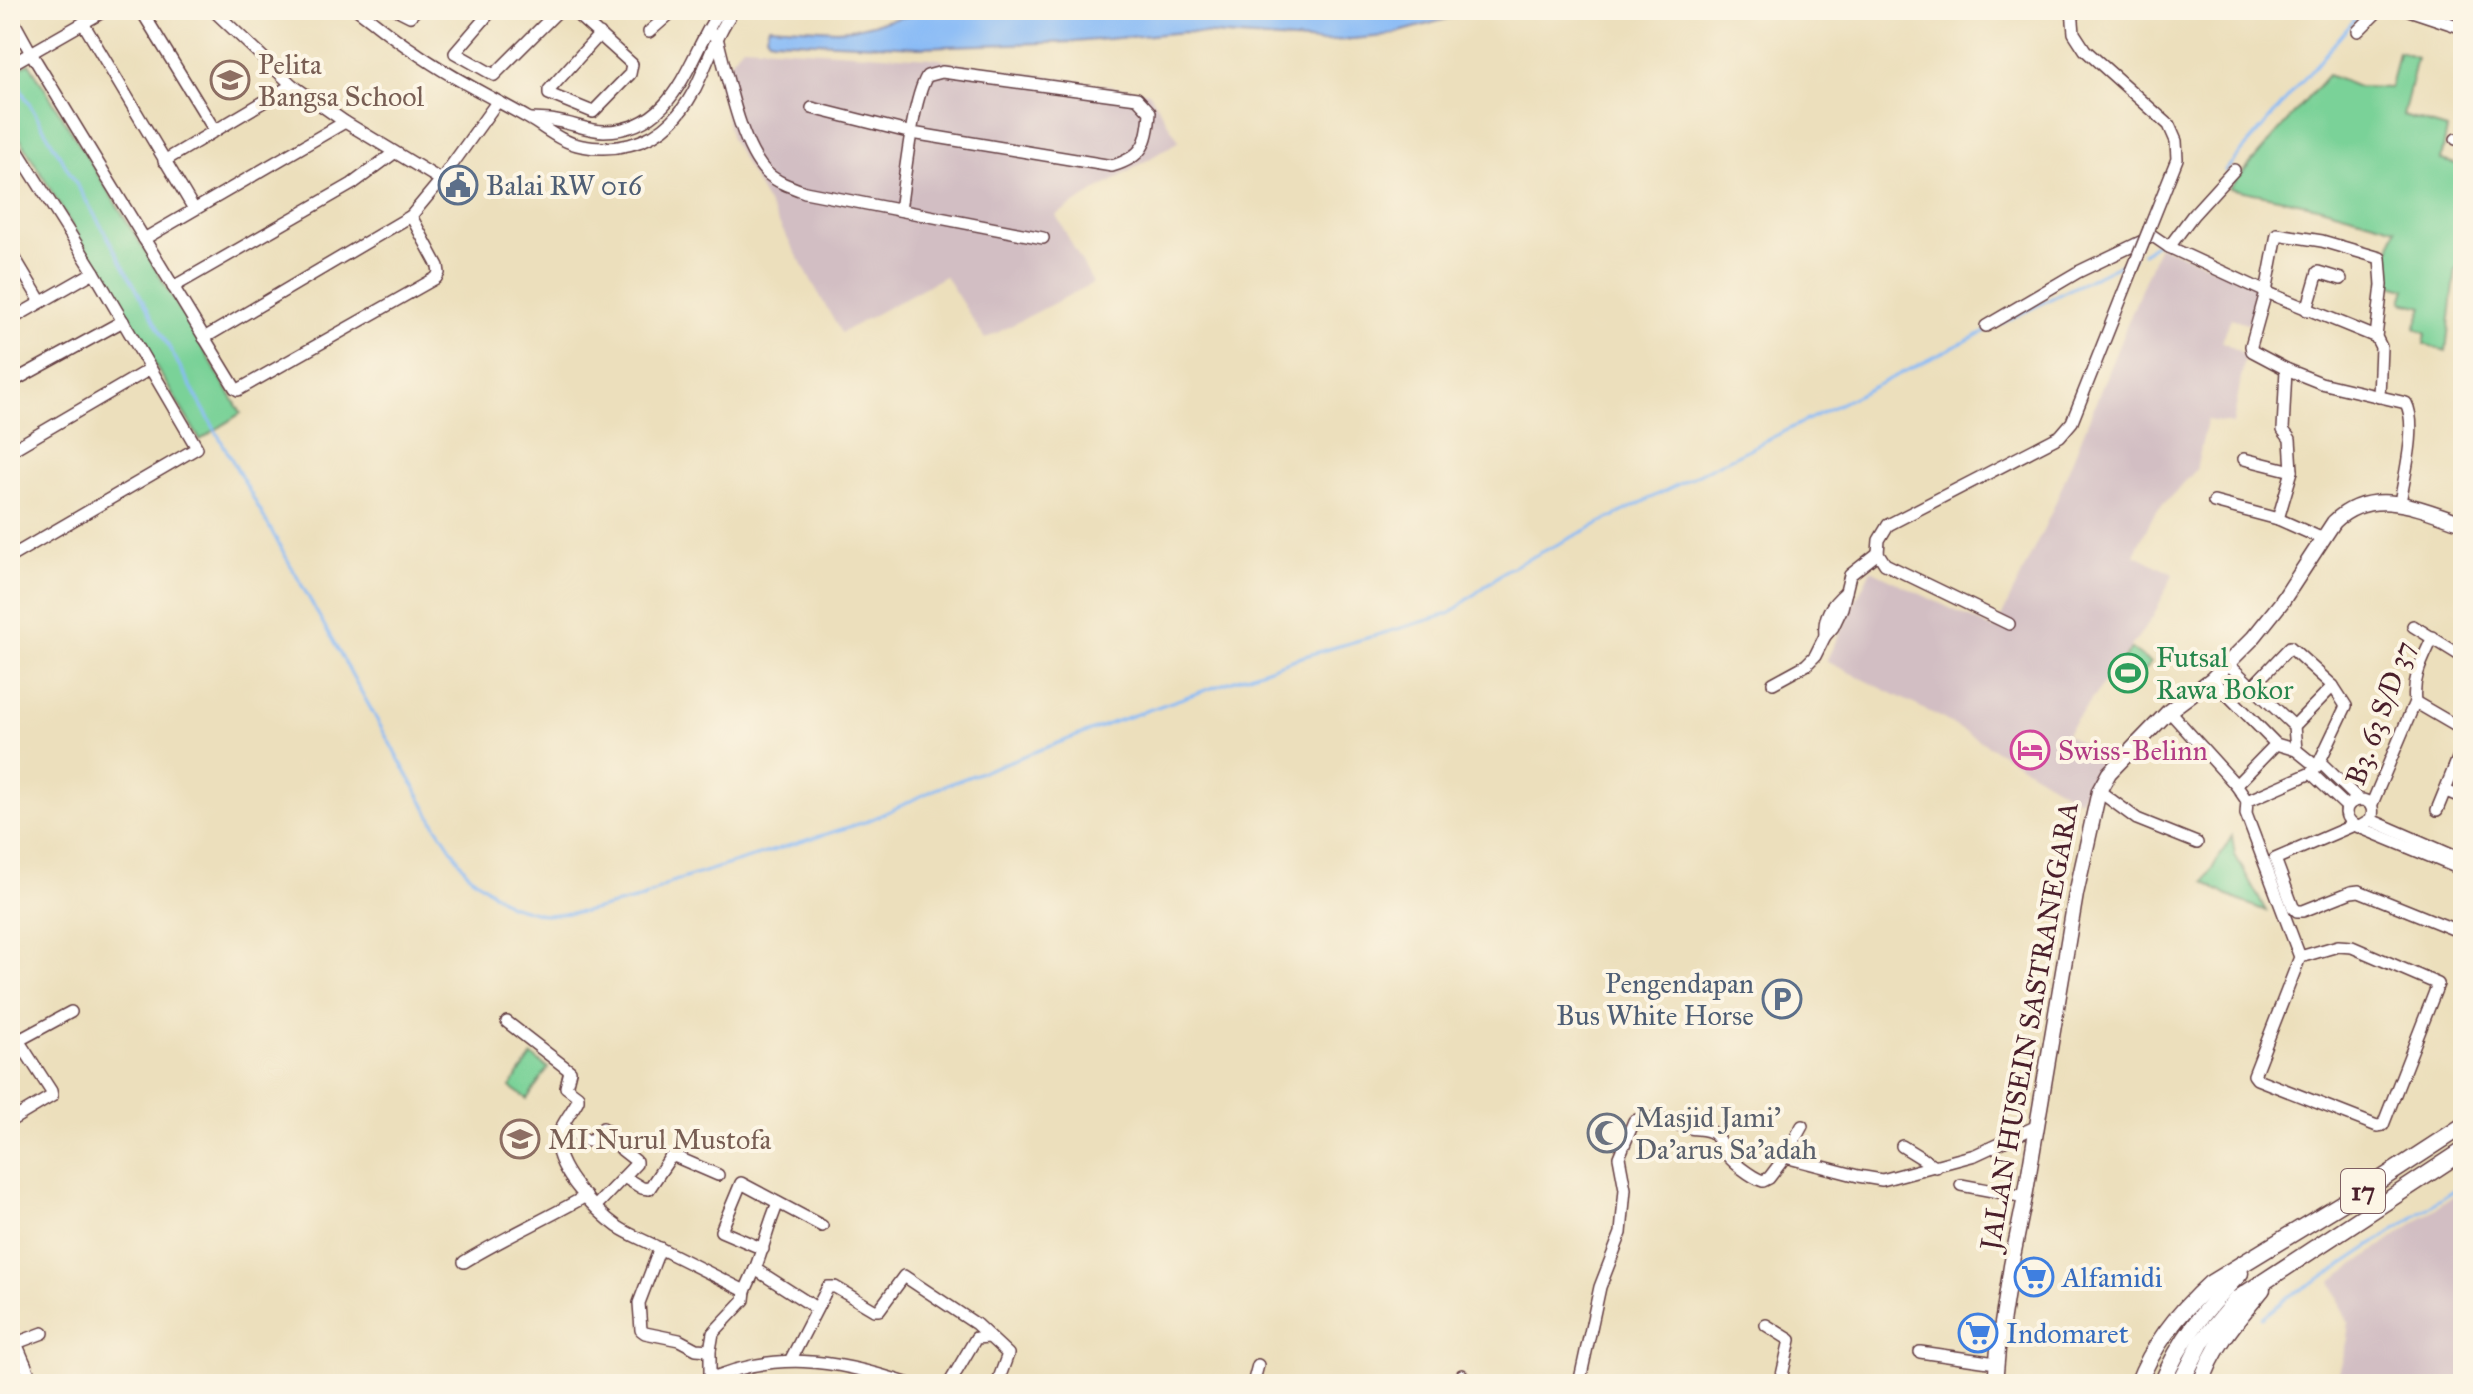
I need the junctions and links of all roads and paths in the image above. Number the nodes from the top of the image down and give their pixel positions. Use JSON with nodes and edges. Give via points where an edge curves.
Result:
{"nodes":[{"id":1,"x":106,"y":10,"type":"edge"},
{"id":2,"x":141,"y":10,"type":"edge"},
{"id":3,"x":213,"y":10,"type":"edge"},
{"id":4,"x":358,"y":10,"type":"edge"},
{"id":5,"x":398,"y":10,"type":"edge"},
{"id":6,"x":416,"y":10,"type":"edge"},
{"id":7,"x":492,"y":10,"type":"edge"},
{"id":8,"x":559,"y":10,"type":"edge"},
{"id":9,"x":572,"y":10,"type":"edge"},
{"id":10,"x":674,"y":10,"type":"edge"},
{"id":11,"x":720,"y":10,"type":"edge"},
{"id":12,"x":734,"y":10,"type":"edge"},
{"id":13,"x":2072,"y":10,"type":"edge"},
{"id":14,"x":2379,"y":10,"type":"edge"},
{"id":15,"x":2409,"y":10,"type":"edge"},
{"id":16,"x":10,"y":15,"type":"edge"},
{"id":17,"x":83,"y":23,"type":"junction"},
{"id":18,"x":2463,"y":28,"type":"edge"},
{"id":19,"x":2358,"y":31,"type":"dead end"},
{"id":20,"x":649,"y":32,"type":"dead end"},
{"id":21,"x":600,"y":34,"type":"junction"},
{"id":22,"x":713,"y":34,"type":"junction"},
{"id":23,"x":31,"y":53,"type":"junction"},
{"id":24,"x":13,"y":63,"type":"edge"},
{"id":25,"x":292,"y":85,"type":"junction"},
{"id":26,"x":497,"y":102,"type":"junction"},
{"id":27,"x":812,"y":108,"type":"dead end"},
{"id":28,"x":531,"y":119,"type":"junction"},
{"id":29,"x":345,"y":122,"type":"junction"},
{"id":30,"x":215,"y":131,"type":"junction"},
{"id":31,"x":912,"y":133,"type":"junction"},
{"id":32,"x":11,"y":142,"type":"edge"},
{"id":33,"x":394,"y":153,"type":"junction"},
{"id":34,"x":164,"y":161,"type":"junction"},
{"id":35,"x":2234,"y":170,"type":"dead end"},
{"id":36,"x":441,"y":180,"type":"junction"},
{"id":37,"x":194,"y":209,"type":"junction"},
{"id":38,"x":900,"y":210,"type":"junction"},
{"id":39,"x":411,"y":216,"type":"junction"},
{"id":40,"x":1043,"y":238,"type":"dead end"},
{"id":41,"x":144,"y":239,"type":"junction"},
{"id":42,"x":2160,"y":239,"type":"junction"},
{"id":43,"x":10,"y":250,"type":"edge"},
{"id":44,"x":94,"y":272,"type":"junction"},
{"id":45,"x":2341,"y":279,"type":"dead end"},
{"id":46,"x":173,"y":287,"type":"junction"},
{"id":47,"x":2266,"y":292,"type":"junction"},
{"id":48,"x":41,"y":302,"type":"junction"},
{"id":49,"x":2307,"y":310,"type":"junction"},
{"id":50,"x":10,"y":320,"type":"edge"},
{"id":51,"x":123,"y":321,"type":"junction"},
{"id":52,"x":1986,"y":326,"type":"dead end"},
{"id":53,"x":2376,"y":337,"type":"junction"},
{"id":54,"x":204,"y":338,"type":"junction"},
{"id":55,"x":150,"y":369,"type":"junction"},
{"id":56,"x":2286,"y":369,"type":"junction"},
{"id":57,"x":10,"y":383,"type":"edge"},
{"id":58,"x":2379,"y":397,"type":"junction"},
{"id":59,"x":10,"y":451,"type":"edge"},
{"id":60,"x":2244,"y":459,"type":"dead end"},
{"id":61,"x":2292,"y":471,"type":"junction"},
{"id":62,"x":2214,"y":502,"type":"dead end"},
{"id":63,"x":2400,"y":503,"type":"junction"},
{"id":64,"x":2278,"y":519,"type":"junction"},
{"id":65,"x":2463,"y":523,"type":"edge"},
{"id":66,"x":2323,"y":539,"type":"junction"},
{"id":67,"x":1878,"y":553,"type":"junction"},
{"id":68,"x":10,"y":557,"type":"edge"},
{"id":69,"x":2009,"y":624,"type":"dead end"},
{"id":70,"x":2413,"y":626,"type":"dead end"},
{"id":71,"x":2433,"y":637,"type":"junction"},
{"id":72,"x":2463,"y":657,"type":"edge"},
{"id":73,"x":2228,"y":664,"type":"junction"},
{"id":74,"x":2212,"y":679,"type":"junction"},
{"id":75,"x":1773,"y":683,"type":"dead end"},
{"id":76,"x":2333,"y":686,"type":"junction"},
{"id":77,"x":2251,"y":688,"type":"junction"},
{"id":78,"x":2415,"y":702,"type":"junction"},
{"id":79,"x":2169,"y":711,"type":"junction"},
{"id":80,"x":2294,"y":726,"type":"junction"},
{"id":81,"x":2463,"y":730,"type":"edge"},
{"id":82,"x":2276,"y":744,"type":"junction"},
{"id":83,"x":2463,"y":746,"type":"edge"},
{"id":84,"x":2296,"y":750,"type":"junction"},
{"id":85,"x":2316,"y":767,"type":"junction"},
{"id":86,"x":2236,"y":785,"type":"junction"},
{"id":87,"x":2099,"y":791,"type":"junction"},
{"id":88,"x":2446,"y":791,"type":"junction"},
{"id":89,"x":2463,"y":798,"type":"edge"},
{"id":90,"x":2358,"y":799,"type":"junction"},
{"id":91,"x":2247,"y":801,"type":"junction"},
{"id":92,"x":2371,"y":806,"type":"junction"},
{"id":93,"x":2347,"y":807,"type":"junction"},
{"id":94,"x":2437,"y":810,"type":"dead end"},
{"id":95,"x":2362,"y":824,"type":"junction"},
{"id":96,"x":2197,"y":843,"type":"dead end"},
{"id":97,"x":2463,"y":860,"type":"edge"},
{"id":98,"x":2463,"y":870,"type":"edge"},
{"id":99,"x":2463,"y":933,"type":"edge"},
{"id":100,"x":2300,"y":957,"type":"junction"},
{"id":101,"x":71,"y":1012,"type":"dead end"},
{"id":102,"x":507,"y":1022,"type":"dead end"},
{"id":103,"x":14,"y":1042,"type":"edge"},
{"id":104,"x":10,"y":1121,"type":"edge"},
{"id":105,"x":563,"y":1126,"type":"junction"},
{"id":106,"x":1802,"y":1126,"type":"dead end"},
{"id":107,"x":2037,"y":1126,"type":"junction"},
{"id":108,"x":2463,"y":1126,"type":"edge"},
{"id":109,"x":1902,"y":1146,"type":"dead end"},
{"id":110,"x":2463,"y":1151,"type":"edge"},
{"id":111,"x":1785,"y":1157,"type":"junction"},
{"id":112,"x":1936,"y":1167,"type":"junction"},
{"id":113,"x":718,"y":1175,"type":"dead end"},
{"id":114,"x":624,"y":1177,"type":"junction"},
{"id":115,"x":1961,"y":1185,"type":"dead end"},
{"id":116,"x":586,"y":1196,"type":"junction"},
{"id":117,"x":2025,"y":1197,"type":"junction"},
{"id":118,"x":778,"y":1203,"type":"junction"},
{"id":119,"x":596,"y":1206,"type":"junction"},
{"id":120,"x":822,"y":1226,"type":"dead end"},
{"id":121,"x":660,"y":1248,"type":"junction"},
{"id":122,"x":763,"y":1249,"type":"junction"},
{"id":123,"x":2261,"y":1253,"type":"junction"},
{"id":124,"x":464,"y":1262,"type":"dead end"},
{"id":125,"x":755,"y":1269,"type":"junction"},
{"id":126,"x":2274,"y":1276,"type":"junction"},
{"id":127,"x":745,"y":1291,"type":"junction"},
{"id":128,"x":816,"y":1308,"type":"junction"},
{"id":129,"x":1766,"y":1325,"type":"dead end"},
{"id":130,"x":43,"y":1333,"type":"dead end"},
{"id":131,"x":989,"y":1337,"type":"junction"},
{"id":132,"x":13,"y":1344,"type":"edge"},
{"id":133,"x":710,"y":1350,"type":"junction"},
{"id":134,"x":1920,"y":1352,"type":"dead end"},
{"id":135,"x":793,"y":1355,"type":"junction"},
{"id":136,"x":1996,"y":1363,"type":"junction"},
{"id":137,"x":25,"y":1364,"type":"junction"},
{"id":138,"x":1258,"y":1365,"type":"dead end"},
{"id":139,"x":10,"y":1370,"type":"edge"},
{"id":140,"x":708,"y":1376,"type":"edge"},
{"id":141,"x":33,"y":1384,"type":"edge"},
{"id":142,"x":909,"y":1384,"type":"edge"},
{"id":143,"x":949,"y":1384,"type":"edge"},
{"id":144,"x":997,"y":1384,"type":"edge"},
{"id":145,"x":1253,"y":1384,"type":"edge"},
{"id":146,"x":1579,"y":1384,"type":"edge"},
{"id":147,"x":1780,"y":1384,"type":"edge"},
{"id":148,"x":1995,"y":1384,"type":"edge"},
{"id":149,"x":2138,"y":1384,"type":"edge"},
{"id":150,"x":2162,"y":1384,"type":"edge"},
{"id":151,"x":2180,"y":1384,"type":"edge"},
{"id":152,"x":2201,"y":1384,"type":"edge"}],
"edges":[{"from":1,"to":17,"type":"street"},
{"from":2,"to":30,"type":"street"},
{"from":3,"to":25,"type":"street"},
{"from":4,"to":26,"type":"street","via":[[413,52]]},
{"from":5,"to":6,"type":"street","via":[[410,16]]},
{"from":7,"to":8,"type":"street","via":[[455,53],[494,75]]},
{"from":9,"to":21,"type":"street"},
{"from":10,"to":20,"type":"street"},
{"from":11,"to":22,"type":"street"},
{"from":12,"to":22,"type":"street"},
{"from":13,"to":42,"type":"street","via":[[2074,33],[2085,50],[2169,125],[2176,141]]},
{"from":14,"to":19,"type":"street"},
{"from":15,"to":18,"type":"street"},
{"from":16,"to":23,"type":"street"},
{"from":17,"to":23,"type":"street"},
{"from":17,"to":34,"type":"street"},
{"from":21,"to":21,"type":"street","via":[[632,69],[593,112],[548,92]]},
{"from":22,"to":28,"type":"street","via":[[670,99],[643,123],[601,131]]},
{"from":22,"to":28,"type":"street","via":[[682,111],[644,140],[616,148],[581,146],[559,139]]},
{"from":22,"to":38,"type":"street","via":[[744,131],[767,173],[805,192]]},
{"from":23,"to":24,"type":"street"},
{"from":23,"to":41,"type":"street"},
{"from":25,"to":29,"type":"street"},
{"from":25,"to":30,"type":"street"},
{"from":26,"to":28,"type":"street"},
{"from":26,"to":36,"type":"street"},
{"from":27,"to":31,"type":"street"},
{"from":29,"to":33,"type":"street"},
{"from":29,"to":37,"type":"street"},
{"from":30,"to":34,"type":"street"},
{"from":31,"to":31,"type":"street","via":[[922,85],[927,76],[942,72],[1137,98],[1150,112],[1142,149],[1130,161],[1112,166]]},
{"from":31,"to":38,"type":"street"},
{"from":32,"to":44,"type":"street"},
{"from":33,"to":36,"type":"street"},
{"from":33,"to":46,"type":"street","via":[[352,184]]},
{"from":34,"to":37,"type":"street"},
{"from":35,"to":42,"type":"street","via":[[2193,215]]},
{"from":36,"to":39,"type":"street"},
{"from":37,"to":41,"type":"street"},
{"from":38,"to":40,"type":"street"},
{"from":39,"to":54,"type":"street"},
{"from":39,"to":54,"type":"street","via":[[438,266],[436,278],[243,390],[235,388]]},
{"from":41,"to":46,"type":"street"},
{"from":42,"to":47,"type":"street"},
{"from":42,"to":52,"type":"street","via":[[2150,236]]},
{"from":42,"to":67,"type":"street","bridge":true,"via":[[2132,271],[2072,422],[2060,436],[1888,525]]},
{"from":43,"to":48,"type":"street"},
{"from":44,"to":48,"type":"street"},
{"from":44,"to":51,"type":"street"},
{"from":45,"to":49,"type":"street","via":[[2318,272]]},
{"from":46,"to":54,"type":"street"},
{"from":47,"to":49,"type":"street"},
{"from":47,"to":53,"type":"street","via":[[2278,233],[2380,258]]},
{"from":47,"to":56,"type":"street","via":[[2251,349]]},
{"from":48,"to":50,"type":"street"},
{"from":49,"to":53,"type":"street"},
{"from":51,"to":55,"type":"street"},
{"from":51,"to":57,"type":"street"},
{"from":53,"to":58,"type":"street","via":[[2381,347]]},
{"from":55,"to":59,"type":"street"},
{"from":55,"to":68,"type":"street","via":[[197,448]]},
{"from":56,"to":58,"type":"street"},
{"from":56,"to":61,"type":"street","via":[[2283,430],[2290,439]]},
{"from":58,"to":63,"type":"street","via":[[2406,403],[2411,412]]},
{"from":60,"to":61,"type":"street"},
{"from":61,"to":64,"type":"street"},
{"from":62,"to":64,"type":"street"},
{"from":63,"to":65,"type":"main road","name":"JALAN HUSEIN SASTRANEGARA"},
{"from":63,"to":66,"type":"main road","name":"JALAN HUSEIN SASTRANEGARA","via":[[2358,506],[2342,514]]},
{"from":64,"to":66,"type":"street"},
{"from":66,"to":73,"type":"main road","name":"JALAN HUSEIN SASTRANEGARA","via":[[2271,615]]},
{"from":67,"to":69,"type":"street","via":[[1885,564]]},
{"from":67,"to":75,"type":"street","via":[[1850,575],[1846,592],[1832,603],[1815,656]]},
{"from":70,"to":71,"type":"street"},
{"from":71,"to":72,"type":"street"},
{"from":71,"to":78,"type":"street","name":"B3. 63 S/D 37","via":[[2413,686]]},
{"from":73,"to":74,"type":"main road","name":"JALAN HUSEIN SASTRANEGARA"},
{"from":73,"to":77,"type":"street"},
{"from":74,"to":79,"type":"main road","name":"JALAN HUSEIN SASTRANEGARA"},
{"from":74,"to":82,"type":"street"},
{"from":76,"to":77,"type":"street","via":[[2290,647]]},
{"from":76,"to":80,"type":"street"},
{"from":76,"to":85,"type":"street","via":[[2346,706]]},
{"from":77,"to":80,"type":"street"},
{"from":78,"to":81,"type":"street"},
{"from":78,"to":92,"type":"street","name":"B3. 63 S/D 37"},
{"from":79,"to":86,"type":"street"},
{"from":79,"to":87,"type":"main road","name":"JALAN HUSEIN SASTRANEGARA","via":[[2109,773]]},
{"from":80,"to":84,"type":"street"},
{"from":82,"to":84,"type":"street"},
{"from":82,"to":86,"type":"street"},
{"from":83,"to":88,"type":"street"},
{"from":84,"to":85,"type":"street"},
{"from":85,"to":90,"type":"street"},
{"from":85,"to":91,"type":"street"},
{"from":85,"to":93,"type":"street"},
{"from":86,"to":91,"type":"street"},
{"from":87,"to":96,"type":"street","via":[[2137,819]]},
{"from":87,"to":107,"type":"main road","name":"JALAN HUSEIN SASTRANEGARA"},
{"from":88,"to":89,"type":"street"},
{"from":88,"to":94,"type":"street"},
{"from":90,"to":92,"type":"street"},
{"from":90,"to":93,"type":"street"},
{"from":91,"to":100,"type":"street","via":[[2246,814]]},
{"from":92,"to":95,"type":"street","via":[[2373,813]]},
{"from":93,"to":95,"type":"street","via":[[2349,820]]},
{"from":95,"to":97,"type":"street"},
{"from":95,"to":98,"type":"street"},
{"from":95,"to":99,"type":"street","via":[[2275,859],[2293,907],[2303,911],[2359,891]]},
{"from":100,"to":100,"type":"street","via":[[2352,947],[2438,984],[2383,1125],[2254,1075]]},
{"from":101,"to":103,"type":"street"},
{"from":102,"to":105,"type":"street","via":[[570,1071],[566,1087],[578,1100]]},
{"from":103,"to":104,"type":"street","via":[[52,1096]]},
{"from":105,"to":114,"type":"street","via":[[588,1141],[604,1129],[636,1161]]},
{"from":105,"to":116,"type":"street","via":[[557,1141],[560,1158]]},
{"from":106,"to":111,"type":"street"},
{"from":107,"to":112,"type":"street"},
{"from":107,"to":117,"type":"main road","name":"JALAN HUSEIN SASTRANEGARA"},
{"from":108,"to":123,"type":"highway","number":"17"},
{"from":109,"to":112,"type":"street"},
{"from":110,"to":126,"type":"highway","number":"17"},
{"from":111,"to":112,"type":"street","via":[[1878,1180]]},
{"from":111,"to":146,"type":"street","via":[[1769,1178],[1760,1181],[1724,1152],[1710,1131],[1671,1121],[1634,1121],[1619,1157],[1625,1189],[1621,1233],[1600,1287]]},
{"from":113,"to":114,"type":"street","via":[[674,1156],[649,1189]]},
{"from":114,"to":119,"type":"street"},
{"from":115,"to":117,"type":"street"},
{"from":116,"to":119,"type":"street"},
{"from":116,"to":124,"type":"street"},
{"from":117,"to":136,"type":"main road","name":"JALAN HUSEIN SASTRANEGARA"},
{"from":118,"to":120,"type":"street"},
{"from":118,"to":122,"type":"street"},
{"from":118,"to":122,"type":"street","via":[[741,1183],[721,1228]]},
{"from":119,"to":121,"type":"street","via":[[622,1229]]},
{"from":121,"to":127,"type":"street"},
{"from":121,"to":133,"type":"street","via":[[639,1303],[641,1330]]},
{"from":122,"to":125,"type":"street"},
{"from":123,"to":149,"type":"highway","via":[[2191,1301],[2160,1342]]},
{"from":123,"to":150,"type":"highway","via":[[2196,1322]]},
{"from":125,"to":127,"type":"street"},
{"from":125,"to":128,"type":"street"},
{"from":126,"to":151,"type":"highway","via":[[2236,1300],[2201,1343]]},
{"from":126,"to":152,"type":"highway","via":[[2230,1327]]},
{"from":127,"to":133,"type":"street","via":[[744,1300],[713,1333]]},
{"from":128,"to":131,"type":"street","via":[[832,1286],[879,1310],[904,1276]]},
{"from":128,"to":135,"type":"street"},
{"from":129,"to":147,"type":"street","via":[[1790,1340]]},
{"from":130,"to":132,"type":"street"},
{"from":131,"to":143,"type":"street","via":[[976,1338]]},
{"from":131,"to":144,"type":"street","via":[[1008,1357]]},
{"from":132,"to":137,"type":"street"},
{"from":133,"to":140,"type":"street"},
{"from":134,"to":136,"type":"street"},
{"from":135,"to":140,"type":"street"},
{"from":135,"to":142,"type":"street"},
{"from":136,"to":148,"type":"main road","name":"JALAN HUSEIN SASTRANEGARA"},
{"from":137,"to":139,"type":"street"},
{"from":137,"to":141,"type":"street"},
{"from":138,"to":145,"type":"street"}]}
